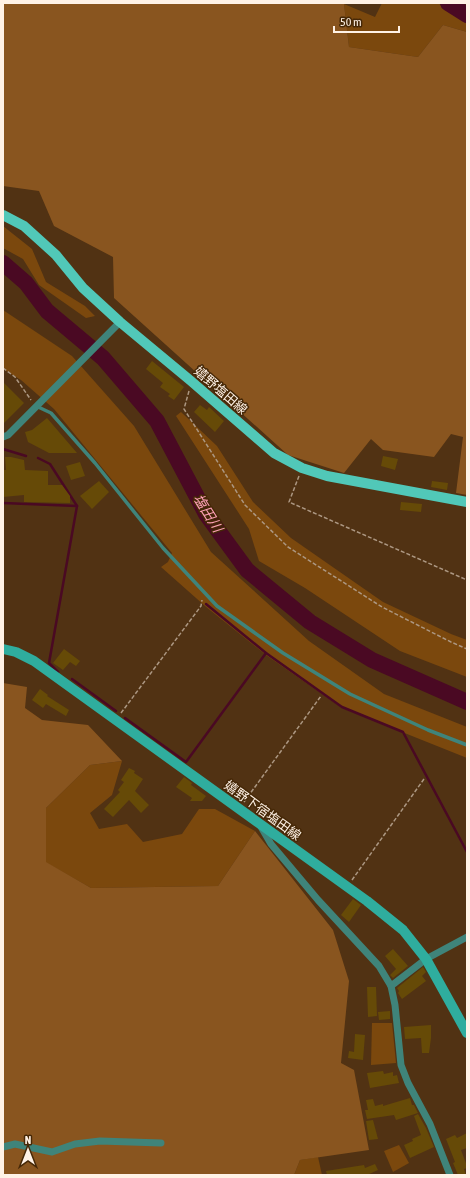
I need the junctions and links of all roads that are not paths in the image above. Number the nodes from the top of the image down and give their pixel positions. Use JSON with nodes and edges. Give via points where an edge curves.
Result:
{"nodes":[{"id":1,"x":3,"y":215,"type":"edge"},
{"id":2,"x":120,"y":322,"type":"junction"},
{"id":3,"x":38,"y":404,"type":"junction"},
{"id":4,"x":3,"y":437,"type":"edge"},
{"id":5,"x":467,"y":502,"type":"edge"},
{"id":6,"x":3,"y":649,"type":"edge"},
{"id":7,"x":467,"y":745,"type":"edge"},
{"id":8,"x":259,"y":824,"type":"junction"},
{"id":9,"x":467,"y":937,"type":"edge"},
{"id":10,"x":426,"y":959,"type":"junction"},
{"id":11,"x":391,"y":986,"type":"junction"},
{"id":12,"x":467,"y":1033,"type":"edge"},
{"id":13,"x":161,"y":1143,"type":"dead end"},
{"id":14,"x":3,"y":1147,"type":"edge"},
{"id":15,"x":450,"y":1175,"type":"edge"}],
"edges":[{"from":1,"to":2,"type":"main road","name":"嬉野塩田線","via":[[24,226],[56,255],[83,288]]},
{"from":2,"to":3,"type":"street"},
{"from":2,"to":5,"type":"main road","name":"嬉野塩田線","via":[[274,453],[302,468],[327,476]]},
{"from":3,"to":4,"type":"street"},
{"from":3,"to":7,"type":"lane","via":[[51,413],[163,548],[217,606],[283,653],[350,694]]},
{"from":6,"to":8,"type":"main road","name":"嬉野下宿塩田線","via":[[34,661]]},
{"from":8,"to":10,"type":"main road","name":"嬉野下宿塩田線","via":[[348,886],[402,930]]},
{"from":8,"to":11,"type":"street","via":[[271,844],[318,900],[379,966]]},
{"from":9,"to":10,"type":"street"},
{"from":10,"to":11,"type":"street"},
{"from":10,"to":12,"type":"main road","name":"嬉野下宿塩田線"},
{"from":11,"to":15,"type":"street","via":[[401,1065],[430,1124]]},
{"from":13,"to":14,"type":"street","via":[[100,1141],[75,1144],[52,1152],[15,1144]]}]}
